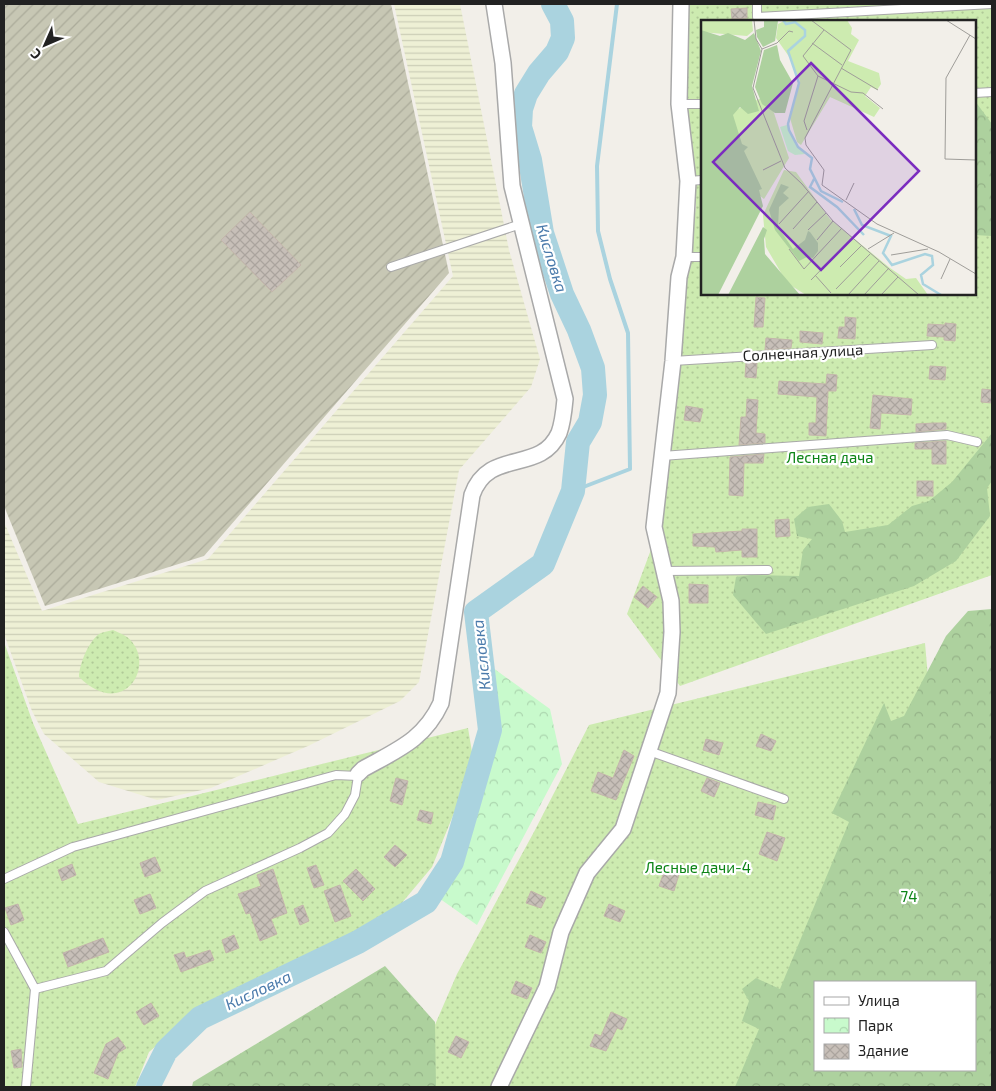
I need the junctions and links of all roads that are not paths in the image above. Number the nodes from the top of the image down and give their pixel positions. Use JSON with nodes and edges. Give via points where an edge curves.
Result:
{"nodes":[{"id":1,"x":494,"y":4,"type":"edge"},
{"id":2,"x":681,"y":4,"type":"edge"},
{"id":3,"x":757,"y":4,"type":"edge"},
{"id":4,"x":992,"y":4,"type":"edge"},
{"id":5,"x":992,"y":92,"type":"edge"},
{"id":6,"x":976,"y":93,"type":"edge"},
{"id":7,"x":679,"y":104,"type":"junction"},
{"id":8,"x":701,"y":104,"type":"edge"},
{"id":9,"x":695,"y":180,"type":"edge"},
{"id":10,"x":521,"y":224,"type":"junction"},
{"id":11,"x":684,"y":257,"type":"junction"},
{"id":12,"x":701,"y":257,"type":"edge"},
{"id":13,"x":392,"y":267,"type":"dead end"},
{"id":14,"x":932,"y":345,"type":"dead end"},
{"id":15,"x":673,"y":361,"type":"junction"},
{"id":16,"x":978,"y":442,"type":"dead end"},
{"id":17,"x":662,"y":456,"type":"junction"},
{"id":18,"x":768,"y":570,"type":"dead end"},
{"id":19,"x":665,"y":571,"type":"junction"},
{"id":20,"x":649,"y":751,"type":"junction"},
{"id":21,"x":358,"y":774,"type":"junction"},
{"id":22,"x":784,"y":799,"type":"dead end"},
{"id":23,"x":4,"y":879,"type":"edge"},
{"id":24,"x":4,"y":932,"type":"edge"},
{"id":25,"x":35,"y":989,"type":"junction"},
{"id":26,"x":26,"y":1087,"type":"edge"},
{"id":27,"x":498,"y":1087,"type":"edge"}],
"edges":[{"from":1,"to":10,"type":"street","via":[[503,63],[512,186]]},
{"from":2,"to":7,"type":"street"},
{"from":3,"to":4,"type":"lane","via":[[757,17]]},
{"from":5,"to":6,"type":"lane"},
{"from":7,"to":8,"type":"lane"},
{"from":7,"to":9,"type":"street"},
{"from":9,"to":11,"type":"street"},
{"from":10,"to":13,"type":"lane"},
{"from":10,"to":21,"type":"street","via":[[565,399],[563,419],[558,434],[539,455],[491,468],[475,486],[441,703],[429,725],[412,742],[363,768]]},
{"from":11,"to":12,"type":"lane"},
{"from":11,"to":15,"type":"street","via":[[679,277]]},
{"from":14,"to":15,"type":"lane","name":"Солнечная улица"},
{"from":15,"to":17,"type":"street"},
{"from":16,"to":17,"type":"lane","via":[[947,435]]},
{"from":17,"to":19,"type":"street","via":[[654,527]]},
{"from":18,"to":19,"type":"lane"},
{"from":19,"to":20,"type":"street","via":[[671,601],[672,632],[668,686]]},
{"from":20,"to":22,"type":"lane"},
{"from":20,"to":27,"type":"street","via":[[623,829],[587,873],[561,932],[547,987]]},
{"from":21,"to":23,"type":"lane","via":[[336,775],[74,847]]},
{"from":21,"to":25,"type":"lane","via":[[354,795],[345,814],[328,833],[205,891],[106,970]]},
{"from":24,"to":25,"type":"lane"},
{"from":25,"to":26,"type":"lane"}]}
